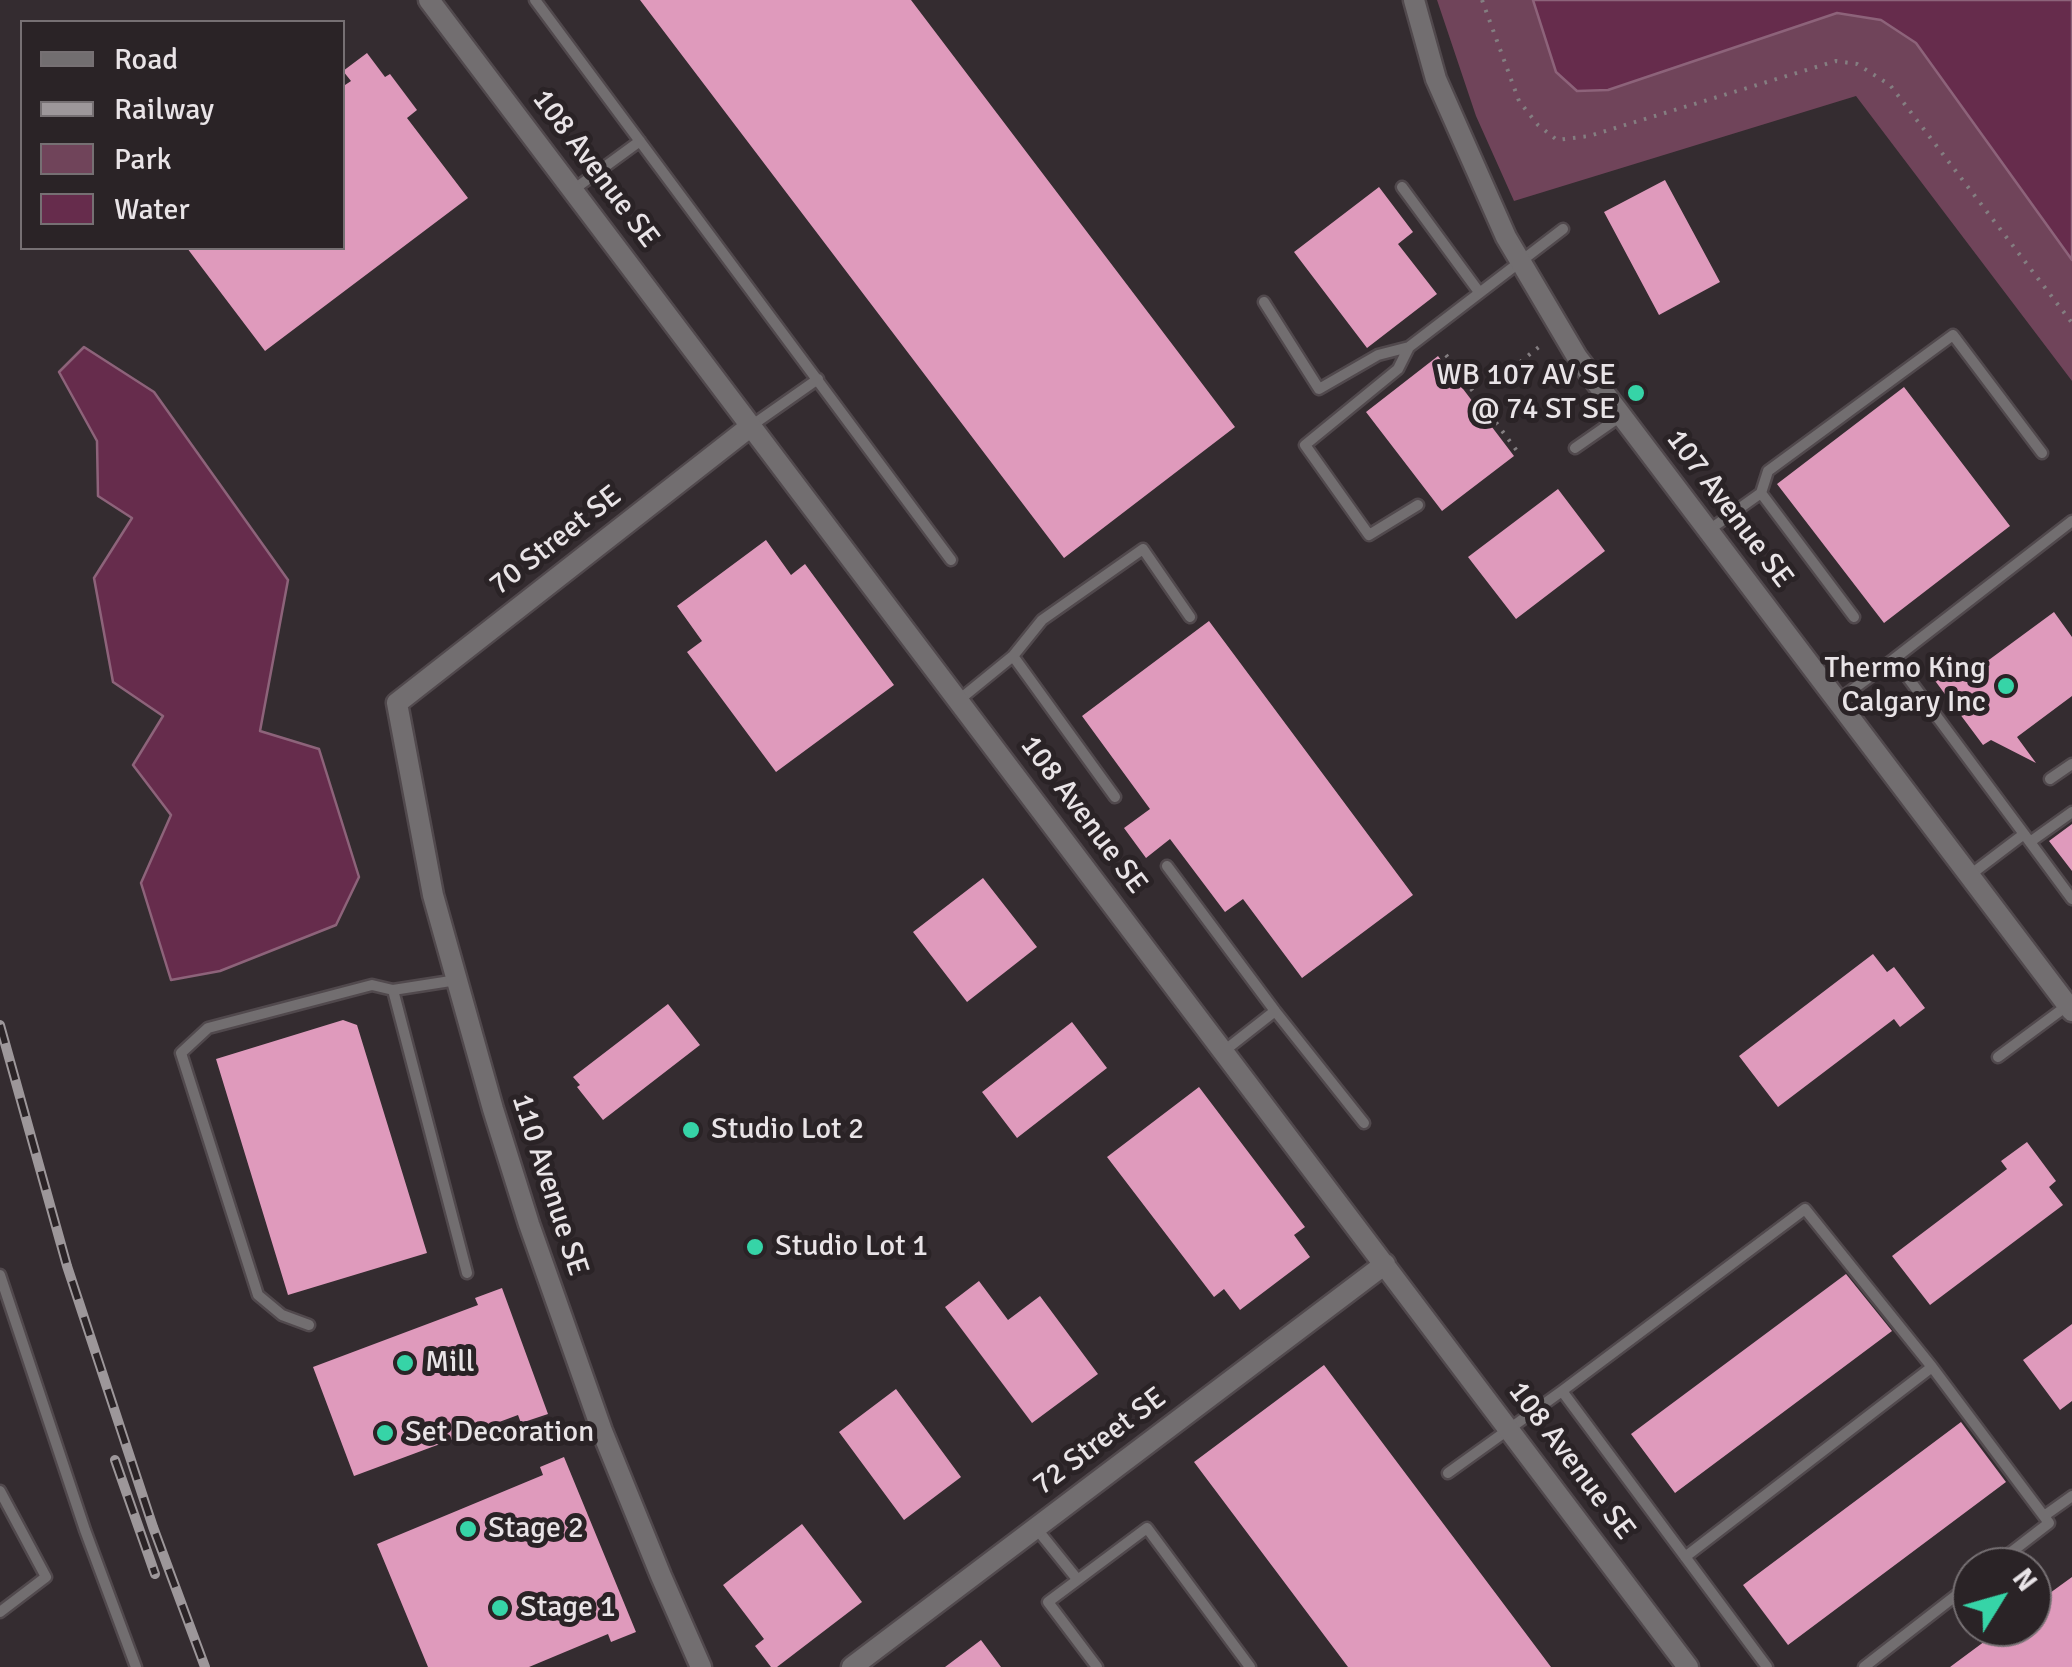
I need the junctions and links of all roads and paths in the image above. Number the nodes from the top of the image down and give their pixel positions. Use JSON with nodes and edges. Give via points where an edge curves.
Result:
{"nodes":[{"id":1,"x":429,"y":0,"type":"edge"},
{"id":2,"x":534,"y":0,"type":"edge"},
{"id":3,"x":1414,"y":0,"type":"edge"},
{"id":4,"x":1482,"y":0,"type":"edge"},
{"id":5,"x":640,"y":141,"type":"junction"},
{"id":6,"x":1402,"y":187,"type":"dead end"},
{"id":7,"x":573,"y":190,"type":"junction"},
{"id":8,"x":1562,"y":228,"type":"dead end"},
{"id":9,"x":1520,"y":262,"type":"junction"},
{"id":10,"x":1479,"y":292,"type":"junction"},
{"id":11,"x":1264,"y":302,"type":"dead end"},
{"id":12,"x":2072,"y":323,"type":"edge"},
{"id":13,"x":1408,"y":346,"type":"junction"},
{"id":14,"x":1540,"y":348,"type":"dead end"},
{"id":15,"x":1446,"y":355,"type":"dead end"},
{"id":16,"x":1520,"y":362,"type":"dead end"},
{"id":17,"x":818,"y":379,"type":"junction"},
{"id":18,"x":1621,"y":416,"type":"junction"},
{"id":19,"x":751,"y":426,"type":"junction"},
{"id":20,"x":1574,"y":448,"type":"dead end"},
{"id":21,"x":2042,"y":453,"type":"dead end"},
{"id":22,"x":1520,"y":455,"type":"dead end"},
{"id":23,"x":1761,"y":493,"type":"junction"},
{"id":24,"x":1418,"y":505,"type":"dead end"},
{"id":25,"x":2068,"y":525,"type":"edge"},
{"id":26,"x":1709,"y":531,"type":"junction"},
{"id":27,"x":2072,"y":540,"type":"edge"},
{"id":28,"x":951,"y":560,"type":"dead end"},
{"id":29,"x":1190,"y":616,"type":"dead end"},
{"id":30,"x":1854,"y":617,"type":"dead end"},
{"id":31,"x":1012,"y":656,"type":"junction"},
{"id":32,"x":1894,"y":659,"type":"junction"},
{"id":33,"x":959,"y":700,"type":"junction"},
{"id":34,"x":1838,"y":702,"type":"junction"},
{"id":35,"x":397,"y":704,"type":"joint"},
{"id":36,"x":2072,"y":764,"type":"edge"},
{"id":37,"x":2050,"y":779,"type":"dead end"},
{"id":38,"x":1116,"y":797,"type":"dead end"},
{"id":39,"x":2072,"y":812,"type":"edge"},
{"id":40,"x":2027,"y":838,"type":"junction"},
{"id":41,"x":1167,"y":866,"type":"dead end"},
{"id":42,"x":1969,"y":875,"type":"junction"},
{"id":43,"x":2072,"y":900,"type":"edge"},
{"id":44,"x":456,"y":980,"type":"junction"},
{"id":45,"x":392,"y":990,"type":"junction"},
{"id":46,"x":2070,"y":1008,"type":"edge"},
{"id":47,"x":1275,"y":1011,"type":"junction"},
{"id":48,"x":1224,"y":1051,"type":"junction"},
{"id":49,"x":1998,"y":1057,"type":"dead end"},
{"id":50,"x":1364,"y":1123,"type":"dead end"},
{"id":51,"x":1385,"y":1264,"type":"junction"},
{"id":52,"x":466,"y":1273,"type":"dead end"},
{"id":53,"x":0,"y":1276,"type":"edge"},
{"id":54,"x":309,"y":1326,"type":"dead end"},
{"id":55,"x":1932,"y":1368,"type":"junction"},
{"id":56,"x":1562,"y":1391,"type":"junction"},
{"id":57,"x":1509,"y":1428,"type":"junction"},
{"id":58,"x":1448,"y":1473,"type":"dead end"},
{"id":59,"x":0,"y":1490,"type":"edge"},
{"id":60,"x":2072,"y":1496,"type":"edge"},
{"id":61,"x":2044,"y":1516,"type":"junction"},
{"id":62,"x":1036,"y":1528,"type":"junction"},
{"id":63,"x":2018,"y":1547,"type":"edge"},
{"id":64,"x":1685,"y":1557,"type":"junction"},
{"id":65,"x":1077,"y":1580,"type":"junction"},
{"id":66,"x":1952,"y":1599,"type":"edge"},
{"id":67,"x":0,"y":1612,"type":"edge"},
{"id":68,"x":136,"y":1667,"type":"edge"},
{"id":69,"x":701,"y":1667,"type":"edge"},
{"id":70,"x":852,"y":1667,"type":"edge"},
{"id":71,"x":1097,"y":1667,"type":"edge"},
{"id":72,"x":1250,"y":1667,"type":"edge"},
{"id":73,"x":1688,"y":1667,"type":"edge"},
{"id":74,"x":1767,"y":1667,"type":"edge"},
{"id":75,"x":1864,"y":1667,"type":"edge"}],
"edges":[{"from":1,"to":7,"type":"street","name":"108 Avenue SE"},
{"from":2,"to":5,"type":"lane"},
{"from":3,"to":9,"type":"street","name":"107 Avenue SE","via":[[1436,79]]},
{"from":4,"to":12,"type":"path","via":[[1518,101],[1557,140],[1590,136],[1836,62],[1857,64],[1890,86]]},
{"from":5,"to":7,"type":"lane"},
{"from":5,"to":17,"type":"lane"},
{"from":6,"to":10,"type":"lane"},
{"from":7,"to":19,"type":"street","name":"108 Avenue SE"},
{"from":8,"to":9,"type":"lane"},
{"from":9,"to":10,"type":"lane"},
{"from":9,"to":18,"type":"street","name":"107 Avenue SE"},
{"from":10,"to":13,"type":"lane"},
{"from":11,"to":13,"type":"lane","via":[[1319,388]]},
{"from":13,"to":24,"type":"lane","via":[[1398,368],[1305,445],[1369,536]]},
{"from":14,"to":16,"type":"path"},
{"from":15,"to":22,"type":"path"},
{"from":17,"to":19,"type":"lane"},
{"from":17,"to":28,"type":"lane"},
{"from":18,"to":20,"type":"lane"},
{"from":18,"to":26,"type":"street","name":"107 Avenue SE"},
{"from":19,"to":33,"type":"street","name":"108 Avenue SE"},
{"from":19,"to":35,"type":"street","name":"70 Street SE"},
{"from":21,"to":23,"type":"lane","via":[[1953,335],[1768,471]]},
{"from":23,"to":26,"type":"lane"},
{"from":23,"to":30,"type":"lane"},
{"from":25,"to":27,"type":"lane"},
{"from":25,"to":32,"type":"lane"},
{"from":26,"to":34,"type":"street","name":"107 Avenue SE"},
{"from":29,"to":31,"type":"lane","via":[[1143,549],[1042,620]]},
{"from":31,"to":33,"type":"lane"},
{"from":31,"to":38,"type":"lane"},
{"from":32,"to":34,"type":"lane"},
{"from":32,"to":40,"type":"lane"},
{"from":33,"to":48,"type":"street","name":"108 Avenue SE"},
{"from":34,"to":42,"type":"street","name":"107 Avenue SE"},
{"from":35,"to":44,"type":"street","name":"110 Avenue SE"},
{"from":36,"to":37,"type":"lane"},
{"from":39,"to":40,"type":"lane"},
{"from":40,"to":42,"type":"lane"},
{"from":40,"to":43,"type":"lane"},
{"from":41,"to":47,"type":"lane"},
{"from":42,"to":46,"type":"street","name":"107 Avenue SE"},
{"from":44,"to":45,"type":"lane"},
{"from":44,"to":69,"type":"street","name":"110 Avenue SE","via":[[573,1353]]},
{"from":45,"to":52,"type":"lane"},
{"from":45,"to":54,"type":"lane","via":[[372,985],[208,1028],[181,1053],[258,1296]]},
{"from":46,"to":49,"type":"lane"},
{"from":47,"to":48,"type":"lane"},
{"from":47,"to":50,"type":"lane"},
{"from":48,"to":51,"type":"street","name":"108 Avenue SE"},
{"from":51,"to":57,"type":"street","name":"108 Avenue SE"},
{"from":51,"to":62,"type":"street","name":"72 Street SE"},
{"from":53,"to":68,"type":"lane"},
{"from":55,"to":56,"type":"lane","via":[[1805,1208]]},
{"from":55,"to":61,"type":"lane"},
{"from":55,"to":64,"type":"lane"},
{"from":56,"to":57,"type":"lane"},
{"from":56,"to":64,"type":"lane"},
{"from":57,"to":58,"type":"lane"},
{"from":57,"to":73,"type":"street","name":"108 Avenue SE"},
{"from":59,"to":67,"type":"lane","via":[[46,1577]]},
{"from":60,"to":61,"type":"lane"},
{"from":61,"to":63,"type":"lane","via":[[2050,1522]]},
{"from":62,"to":65,"type":"lane"},
{"from":62,"to":70,"type":"street","name":"72 Street SE"},
{"from":64,"to":74,"type":"lane"},
{"from":65,"to":71,"type":"lane","via":[[1048,1602]]},
{"from":65,"to":72,"type":"lane","via":[[1147,1528]]},
{"from":66,"to":75,"type":"lane"}]}
